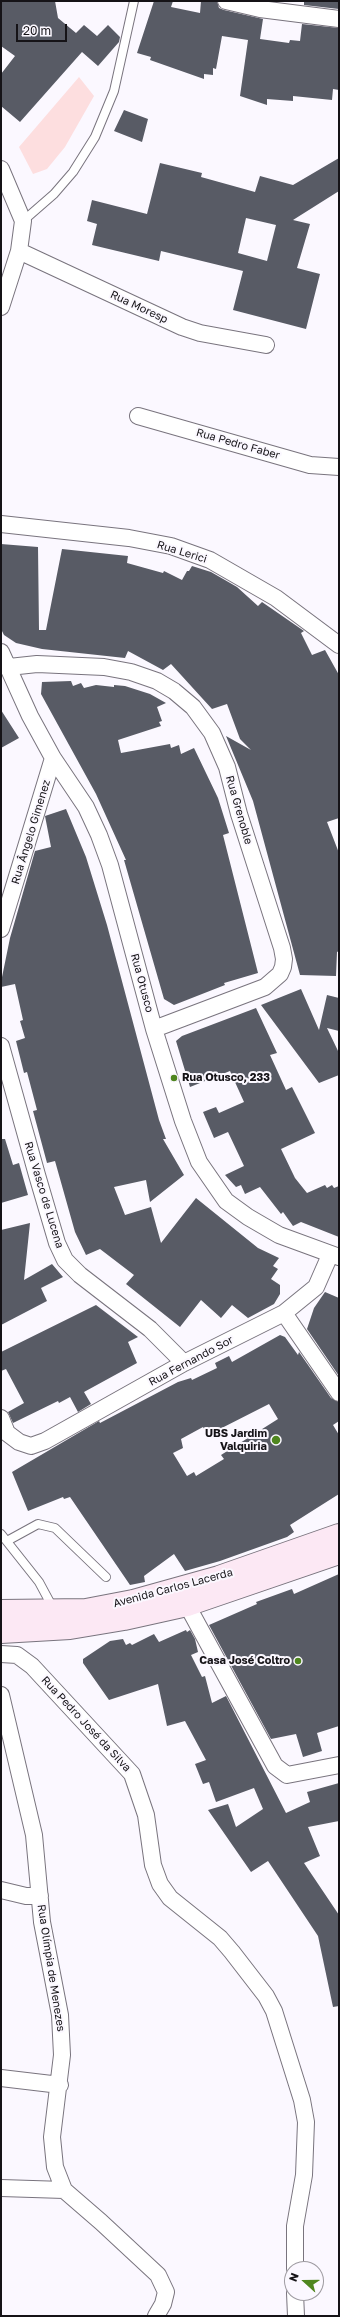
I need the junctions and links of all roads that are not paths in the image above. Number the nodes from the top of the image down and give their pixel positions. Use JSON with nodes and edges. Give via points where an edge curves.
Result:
{"nodes":[{"id":1,"x":134,"y":1,"type":"edge"},
{"id":2,"x":226,"y":1,"type":"edge"},
{"id":3,"x":339,"y":19,"type":"edge"},
{"id":4,"x":1,"y":169,"type":"edge"},
{"id":5,"x":23,"y":221,"type":"junction"},
{"id":6,"x":19,"y":251,"type":"junction"},
{"id":7,"x":1,"y":307,"type":"edge"},
{"id":8,"x":266,"y":345,"type":"dead end"},
{"id":9,"x":138,"y":416,"type":"dead end"},
{"id":10,"x":339,"y":467,"type":"edge"},
{"id":11,"x":1,"y":524,"type":"edge"},
{"id":12,"x":339,"y":645,"type":"edge"},
{"id":13,"x":1,"y":652,"type":"edge"},
{"id":14,"x":9,"y":667,"type":"junction"},
{"id":15,"x":53,"y":758,"type":"junction"},
{"id":16,"x":1,"y":929,"type":"edge"},
{"id":17,"x":154,"y":1029,"type":"junction"},
{"id":18,"x":1,"y":1046,"type":"edge"},
{"id":19,"x":335,"y":1256,"type":"edge"},
{"id":20,"x":284,"y":1313,"type":"junction"},
{"id":21,"x":184,"y":1363,"type":"junction"},
{"id":22,"x":339,"y":1393,"type":"edge"},
{"id":23,"x":1,"y":1418,"type":"edge"},
{"id":24,"x":1,"y":1534,"type":"edge"},
{"id":25,"x":339,"y":1535,"type":"edge"},
{"id":26,"x":7,"y":1541,"type":"junction"},
{"id":27,"x":339,"y":1553,"type":"edge"},
{"id":28,"x":106,"y":1576,"type":"dead end"},
{"id":29,"x":187,"y":1605,"type":"junction"},
{"id":30,"x":1,"y":1610,"type":"edge"},
{"id":31,"x":56,"y":1620,"type":"junction"},
{"id":32,"x":1,"y":1632,"type":"edge"},
{"id":33,"x":1,"y":1654,"type":"edge"},
{"id":34,"x":1,"y":1695,"type":"edge"},
{"id":35,"x":339,"y":1765,"type":"edge"},
{"id":36,"x":1,"y":1890,"type":"edge"},
{"id":37,"x":40,"y":1896,"type":"junction"},
{"id":38,"x":1,"y":2078,"type":"edge"},
{"id":39,"x":60,"y":2085,"type":"junction"},
{"id":40,"x":1,"y":2188,"type":"edge"},
{"id":41,"x":64,"y":2190,"type":"junction"},
{"id":42,"x":295,"y":2261,"type":"edge"},
{"id":43,"x":295,"y":2301,"type":"edge"},
{"id":44,"x":156,"y":2316,"type":"edge"},
{"id":45,"x":296,"y":2316,"type":"edge"}],
"edges":[{"from":1,"to":5,"type":"lane","via":[[114,91],[95,137],[73,172],[54,194]]},
{"from":2,"to":3,"type":"street","via":[[260,9]]},
{"from":4,"to":5,"type":"street"},
{"from":5,"to":6,"type":"street"},
{"from":6,"to":7,"type":"street"},
{"from":6,"to":8,"type":"street","name":"Rua Moresp","via":[[182,327],[200,333]]},
{"from":9,"to":10,"type":"street","name":"Rua Pedro Faber","via":[[310,465]]},
{"from":11,"to":12,"type":"street","name":"Rua Lerici","via":[[129,538],[171,546],[210,560],[276,598]]},
{"from":13,"to":14,"type":"street","name":"Rua Otusco"},
{"from":14,"to":15,"type":"street","name":"Rua Otusco","via":[[30,716]]},
{"from":14,"to":17,"type":"street","name":"Rua Grenoble","via":[[37,664],[104,667],[131,672],[157,681],[193,707],[212,733],[227,767],[239,814],[282,948],[283,967],[280,974],[265,987]]},
{"from":15,"to":16,"type":"street","name":"Rua Ângelo Gimenez"},
{"from":15,"to":17,"type":"street","name":"Rua Otusco","via":[[86,807],[107,858]]},
{"from":17,"to":19,"type":"street","name":"Rua Otusco","via":[[199,1162],[226,1201],[248,1218],[278,1235]]},
{"from":18,"to":21,"type":"street","name":"Rua Vasco de Lucena","via":[[57,1243],[65,1260],[80,1275],[150,1329]]},
{"from":19,"to":20,"type":"street","name":"Rua Fernando Sor","via":[[316,1287]]},
{"from":20,"to":21,"type":"street","name":"Rua Fernando Sor"},
{"from":20,"to":22,"type":"street"},
{"from":21,"to":23,"type":"street","name":"Rua Fernando Sor","via":[[45,1441],[30,1446],[13,1439]]},
{"from":24,"to":26,"type":"lane"},
{"from":25,"to":31,"type":"main road","name":"Avenida Carlos Lacerda","via":[[219,1577],[133,1601],[86,1610]]},
{"from":26,"to":28,"type":"lane","via":[[38,1524],[55,1528]]},
{"from":26,"to":31,"type":"lane","via":[[39,1582]]},
{"from":27,"to":29,"type":"main road","name":"Avenida Carlos Lacerda"},
{"from":29,"to":31,"type":"main road","name":"Avenida Carlos Lacerda","via":[[124,1619]]},
{"from":29,"to":35,"type":"street","via":[[275,1766],[287,1775]]},
{"from":30,"to":31,"type":"main road","name":"Avenida Carlos Lacerda"},
{"from":31,"to":32,"type":"main road","name":"Avenida Carlos Lacerda"},
{"from":33,"to":42,"type":"street","name":"Rua Pedro José da Silva","via":[[17,1655],[32,1666],[132,1774],[146,1815],[153,1865],[160,1884],[170,1898],[220,1938],[266,1996],[274,2011],[302,2100],[306,2122],[304,2175],[295,2226]]},
{"from":34,"to":37,"type":"street","name":"Rua Olímpia de Menezes","via":[[34,1835]]},
{"from":36,"to":37,"type":"street","via":[[26,1896]]},
{"from":37,"to":39,"type":"street","name":"Rua Olímpia de Menezes","via":[[47,1955],[60,2015]]},
{"from":38,"to":39,"type":"street"},
{"from":39,"to":41,"type":"street","name":"Rua Olímpia de Menezes","via":[[52,2137],[55,2167]]},
{"from":40,"to":41,"type":"street"},
{"from":41,"to":44,"type":"street","name":"Rua Olímpia de Menezes","via":[[158,2275],[166,2292]]},
{"from":43,"to":45,"type":"street"}]}
